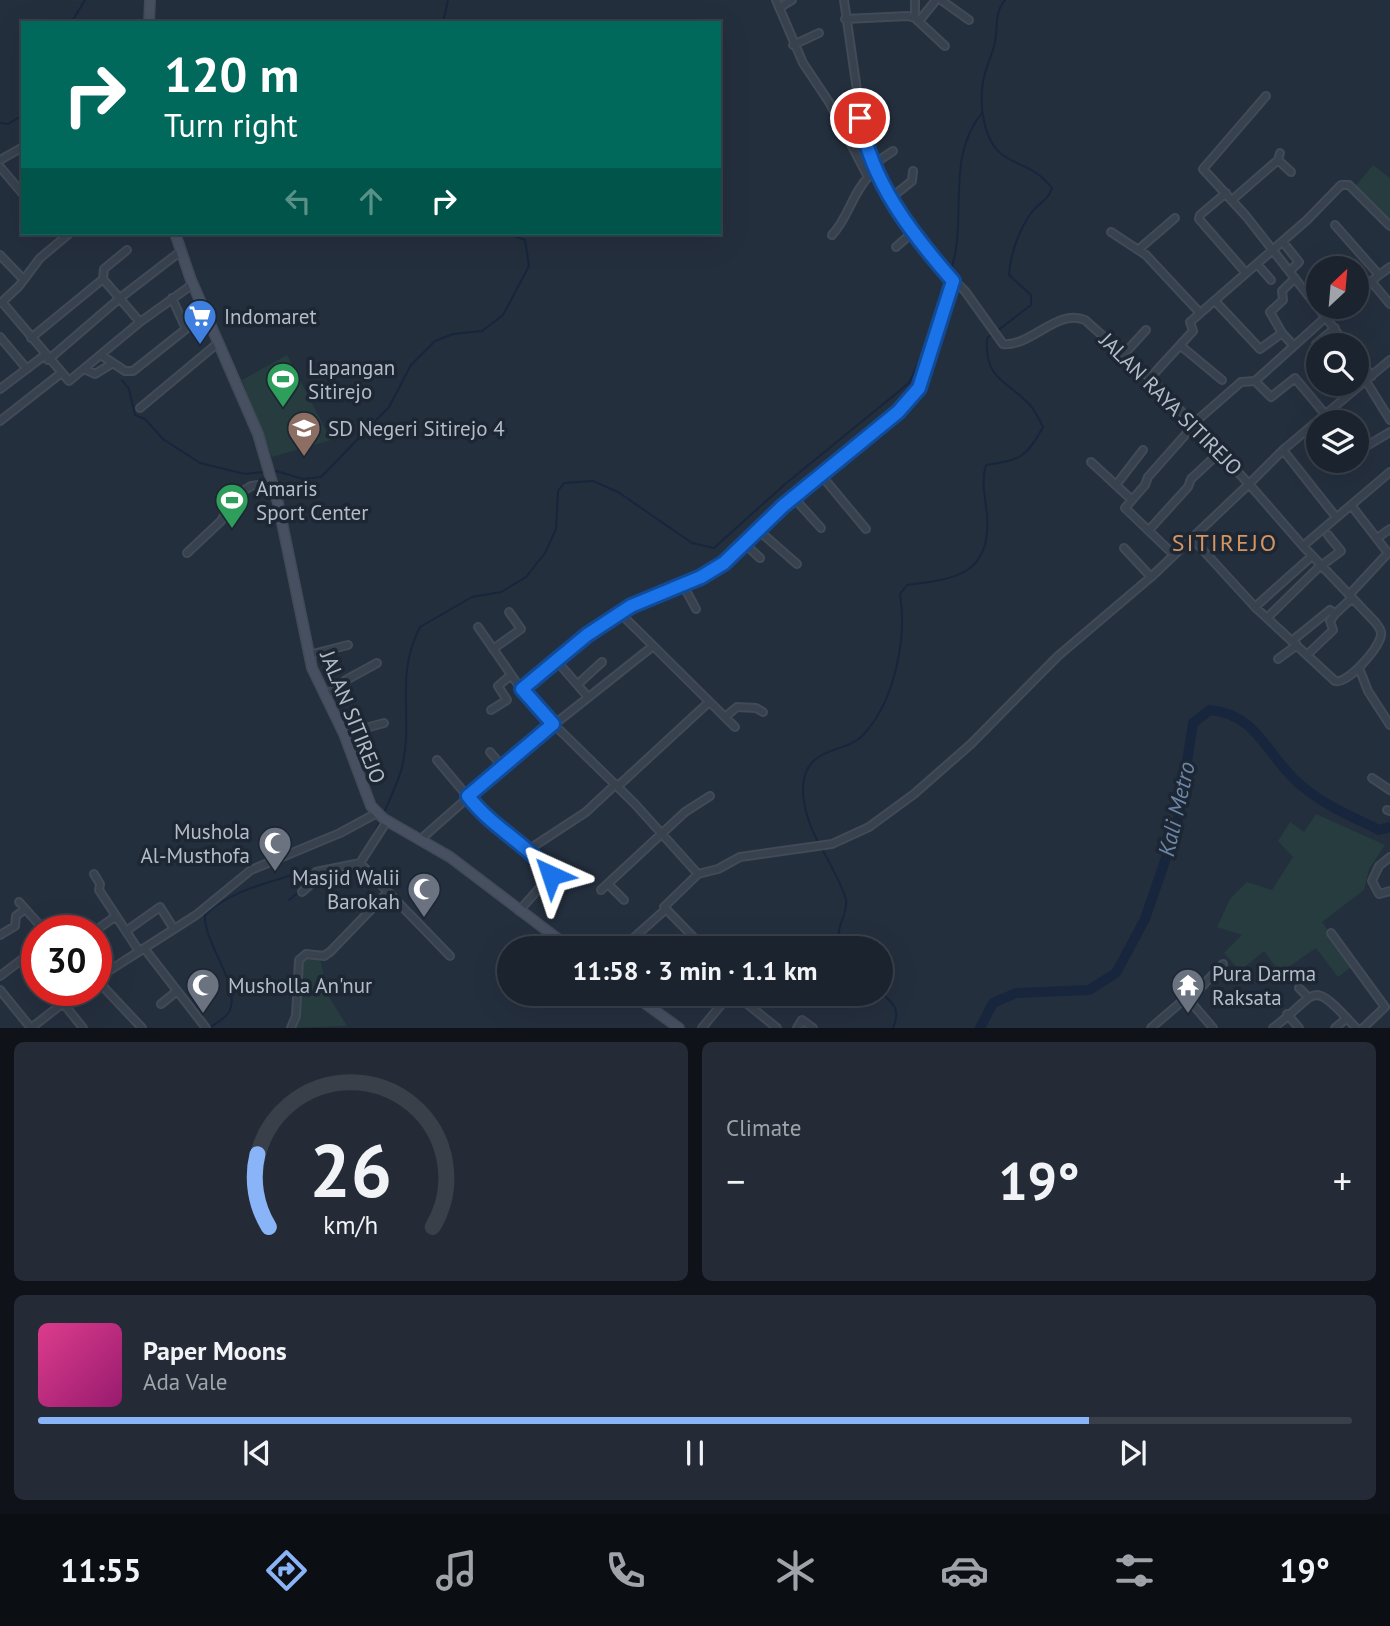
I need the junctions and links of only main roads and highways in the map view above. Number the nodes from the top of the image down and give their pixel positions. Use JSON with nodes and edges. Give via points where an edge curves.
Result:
{"nodes":[{"id":1,"x":150,"y":0,"type":"edge"},
{"id":2,"x":149,"y":21,"type":"edge"},
{"id":3,"x":176,"y":235,"type":"edge"},
{"id":4,"x":553,"y":936,"type":"edge"},
{"id":5,"x":649,"y":1006,"type":"edge"},
{"id":6,"x":678,"y":1027,"type":"edge"}],
"edges":[{"from":1,"to":2,"type":"main road"},
{"from":3,"to":4,"type":"main road","name":"JALAN SITIREJO","via":[[258,434],[273,483],[309,655],[363,791],[382,817],[421,839]]},
{"from":5,"to":6,"type":"main road"}]}
